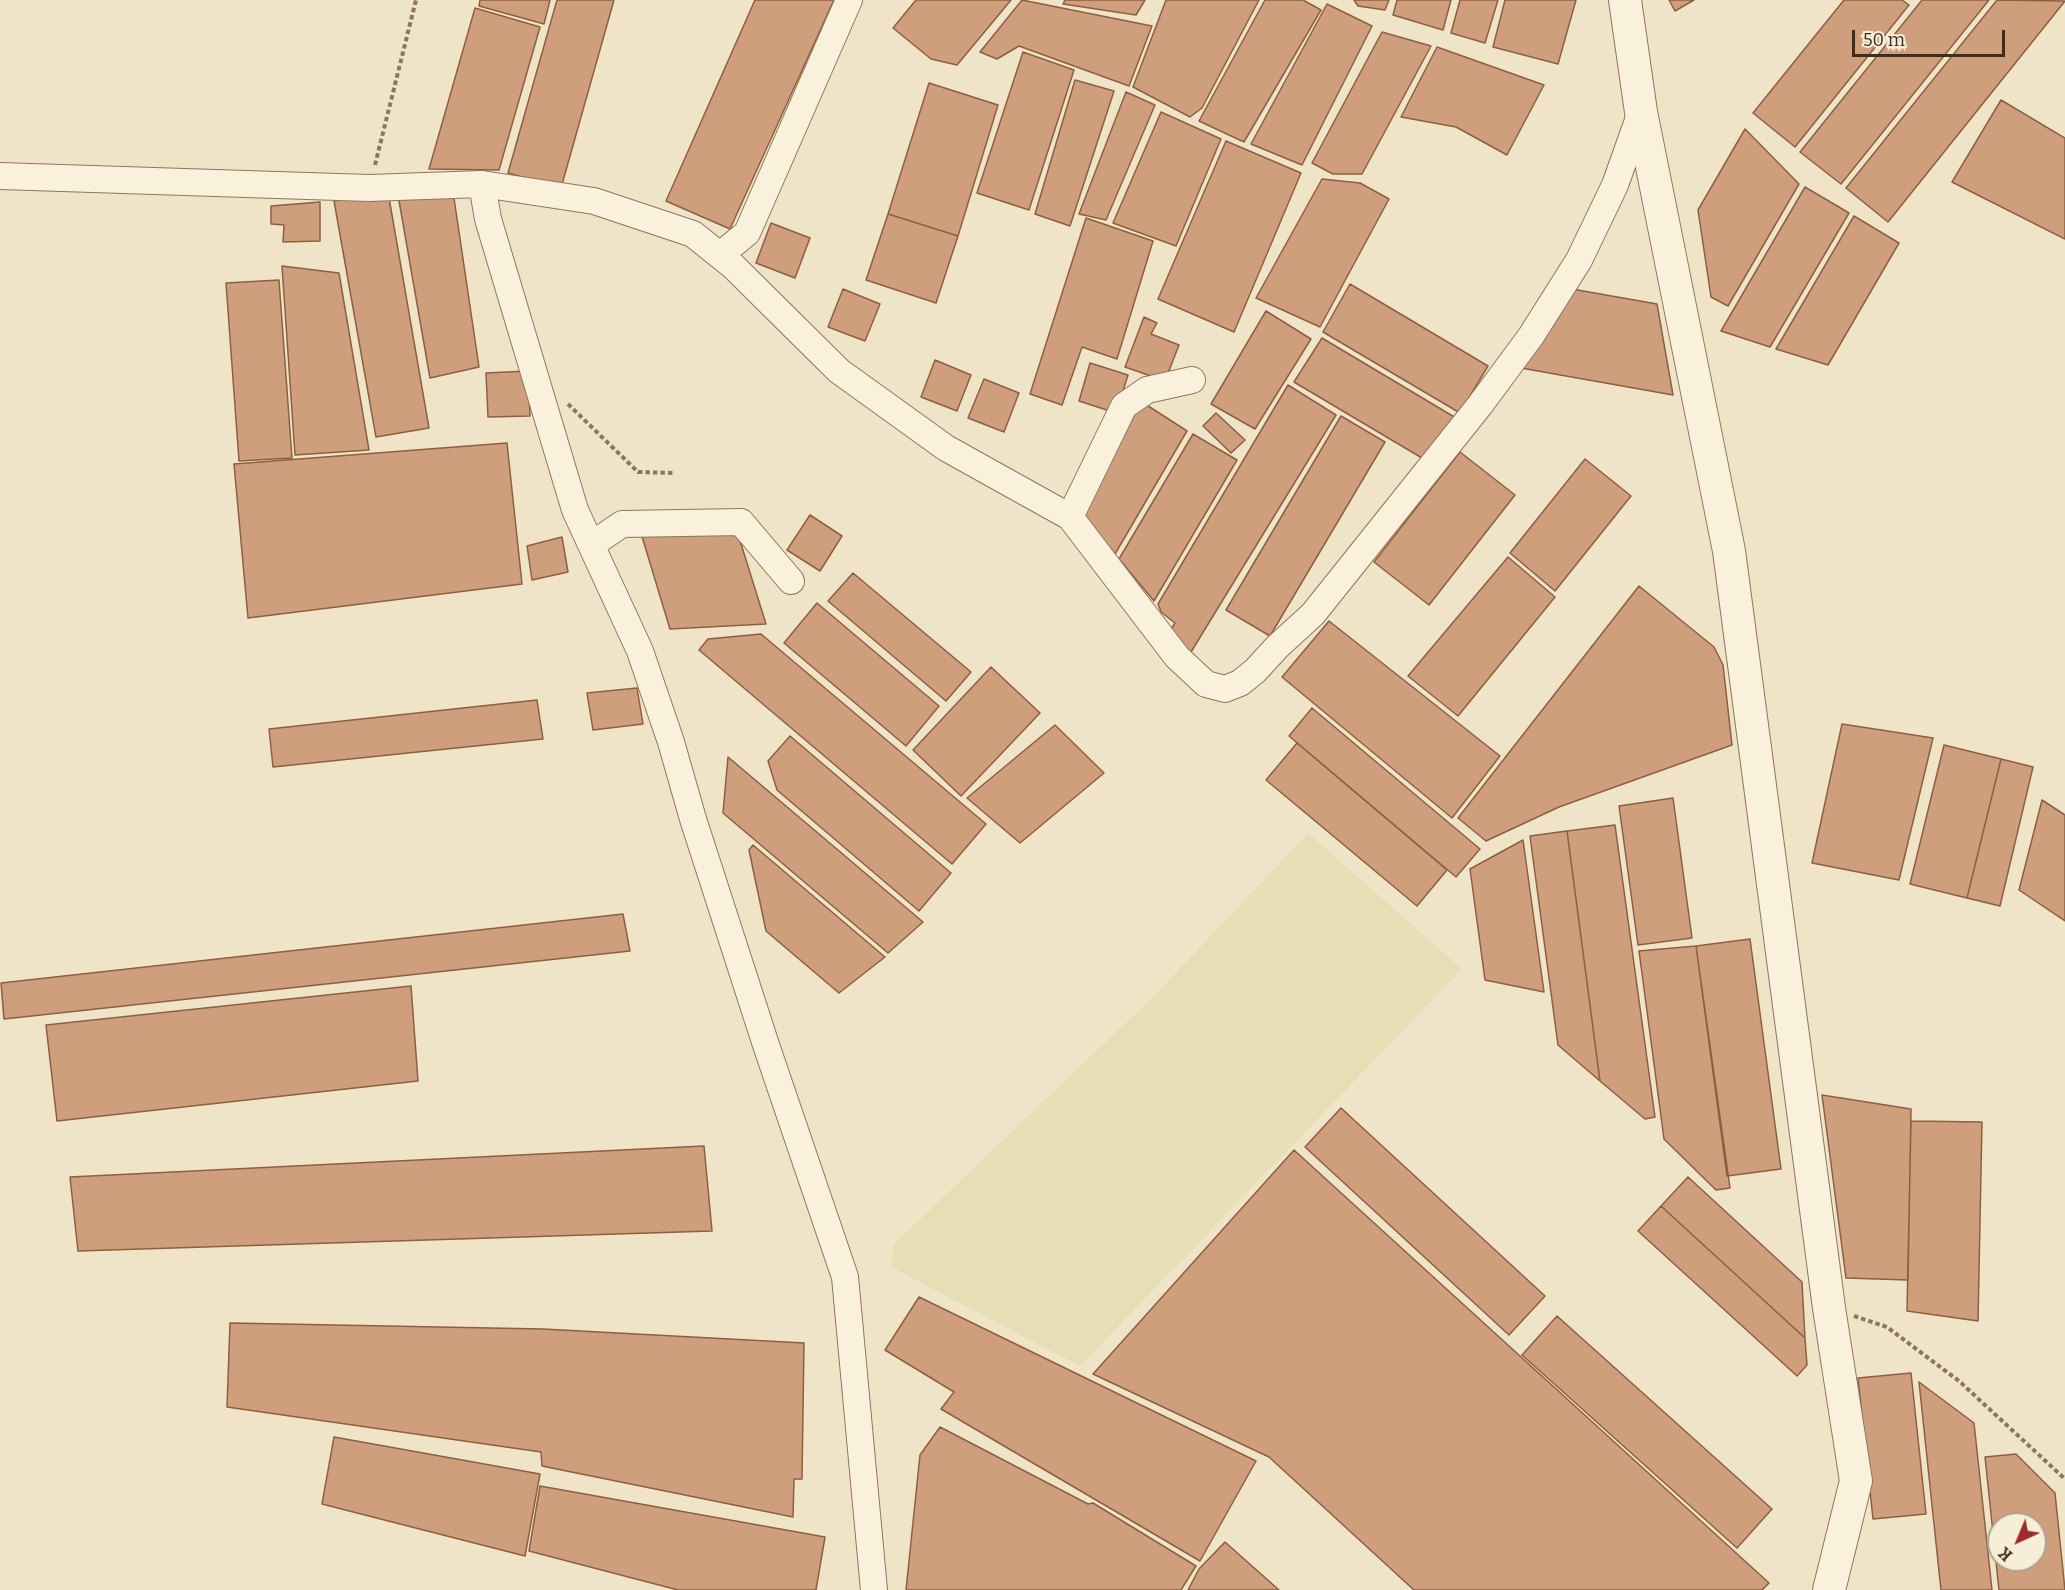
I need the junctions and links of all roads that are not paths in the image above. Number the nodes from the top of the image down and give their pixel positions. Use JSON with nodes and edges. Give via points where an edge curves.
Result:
{"nodes":[{"id":1,"x":849,"y":0,"type":"edge"},
{"id":2,"x":1625,"y":0,"type":"edge"},
{"id":3,"x":1641,"y":112,"type":"junction"},
{"id":4,"x":0,"y":176,"type":"edge"},
{"id":5,"x":482,"y":183,"type":"junction"},
{"id":6,"x":720,"y":255,"type":"junction"},
{"id":7,"x":1192,"y":380,"type":"dead end"},
{"id":8,"x":1070,"y":518,"type":"junction"},
{"id":9,"x":591,"y":545,"type":"junction"},
{"id":10,"x":791,"y":581,"type":"dead end"},
{"id":11,"x":874,"y":1590,"type":"edge"},
{"id":12,"x":1829,"y":1590,"type":"edge"}],
"edges":[{"from":1,"to":6,"type":"street","via":[[747,232]]},
{"from":2,"to":3,"type":"street"},
{"from":3,"to":8,"type":"street","via":[[1615,185],[1579,260],[1531,336],[1313,614],[1240,683],[1226,689],[1206,684],[1177,657]]},
{"from":3,"to":12,"type":"street","via":[[1729,551],[1829,1308],[1856,1481]]},
{"from":4,"to":5,"type":"street","via":[[369,188]]},
{"from":5,"to":6,"type":"street","via":[[594,201],[693,234]]},
{"from":5,"to":9,"type":"street","via":[[488,219],[575,510]]},
{"from":6,"to":8,"type":"street","via":[[839,371],[946,448]]},
{"from":7,"to":8,"type":"street","via":[[1147,390],[1124,406]]},
{"from":9,"to":10,"type":"street","via":[[622,524],[741,522]]},
{"from":9,"to":11,"type":"street","via":[[640,651],[844,1277]]}]}
